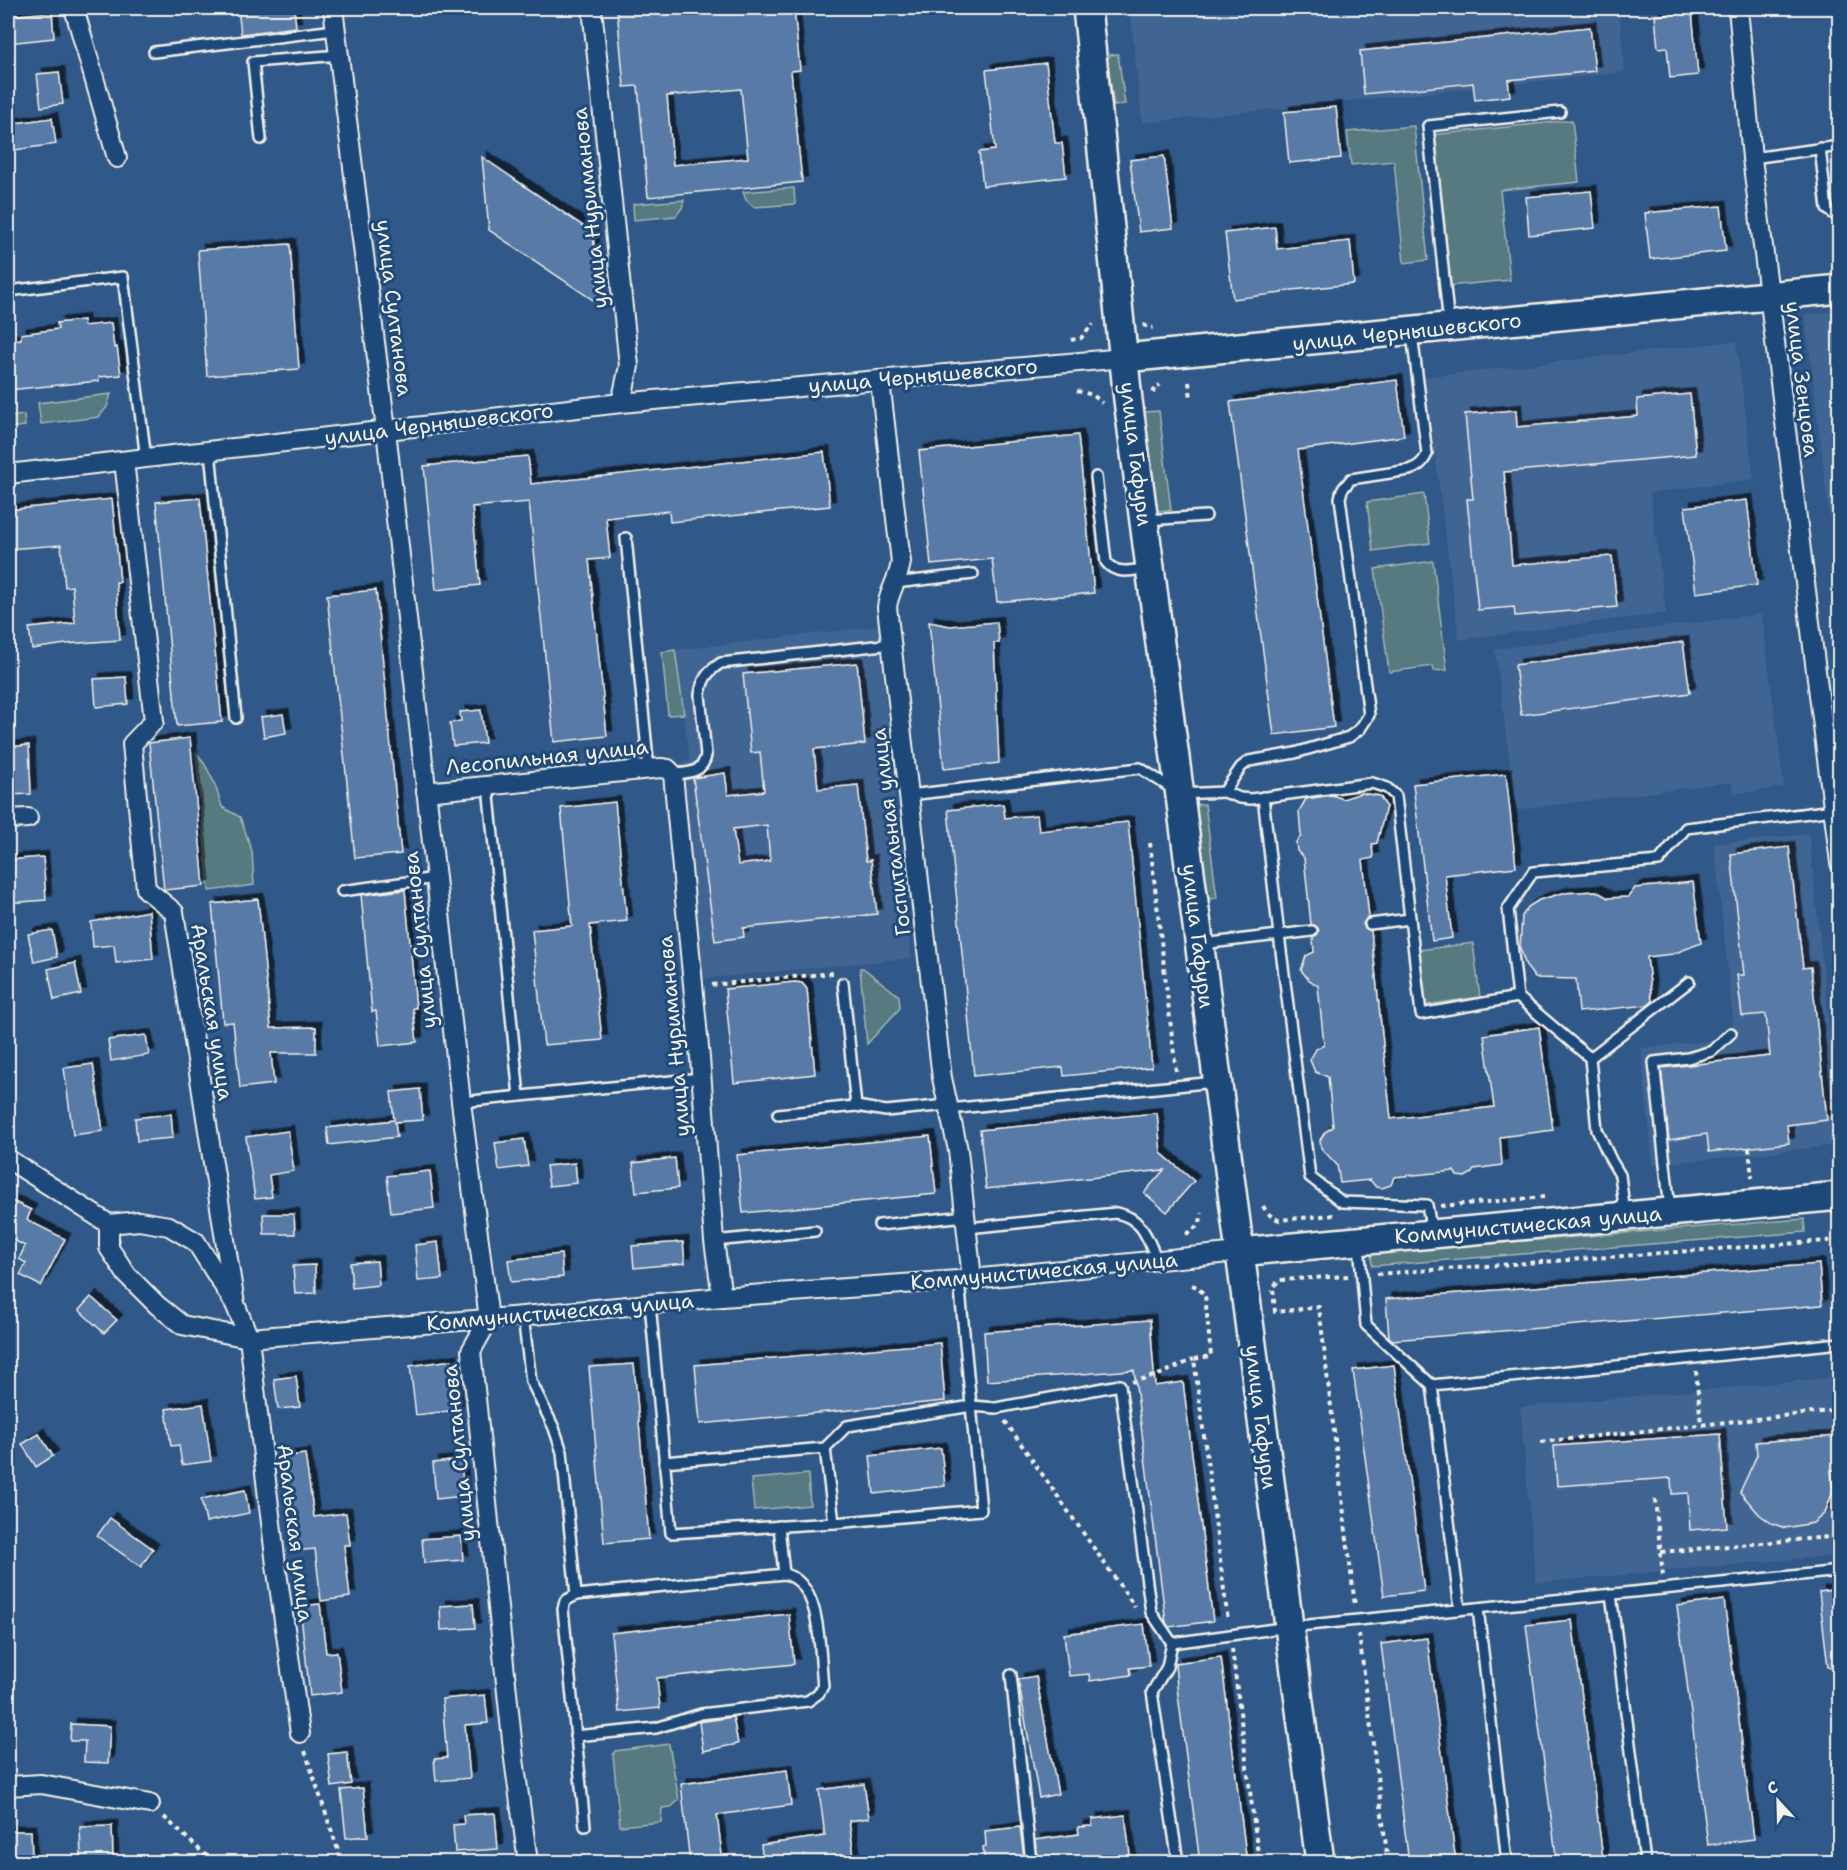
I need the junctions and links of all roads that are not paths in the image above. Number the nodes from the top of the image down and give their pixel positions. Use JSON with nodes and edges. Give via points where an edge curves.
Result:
{"nodes":[{"id":1,"x":74,"y":8,"type":"edge"},
{"id":2,"x":333,"y":8,"type":"edge"},
{"id":3,"x":592,"y":8,"type":"edge"},
{"id":4,"x":1087,"y":8,"type":"edge"},
{"id":5,"x":1738,"y":8,"type":"edge"},
{"id":6,"x":335,"y":30,"type":"junction"},
{"id":7,"x":154,"y":52,"type":"dead end"},
{"id":8,"x":340,"y":55,"type":"junction"},
{"id":9,"x":1560,"y":112,"type":"dead end"},
{"id":10,"x":261,"y":139,"type":"dead end"},
{"id":11,"x":1839,"y":146,"type":"edge"},
{"id":12,"x":1820,"y":148,"type":"junction"},
{"id":13,"x":117,"y":158,"type":"dead end"},
{"id":14,"x":1752,"y":158,"type":"junction"},
{"id":15,"x":1839,"y":215,"type":"edge"},
{"id":16,"x":1839,"y":289,"type":"edge"},
{"id":17,"x":8,"y":291,"type":"edge"},
{"id":18,"x":1769,"y":296,"type":"junction"},
{"id":19,"x":1449,"y":327,"type":"junction"},
{"id":20,"x":1411,"y":331,"type":"junction"},
{"id":21,"x":1124,"y":358,"type":"junction"},
{"id":22,"x":880,"y":381,"type":"junction"},
{"id":23,"x":621,"y":403,"type":"junction"},
{"id":24,"x":386,"y":430,"type":"junction"},
{"id":25,"x":210,"y":451,"type":"junction"},
{"id":26,"x":146,"y":459,"type":"junction"},
{"id":27,"x":124,"y":461,"type":"junction"},
{"id":28,"x":8,"y":474,"type":"edge"},
{"id":29,"x":1096,"y":477,"type":"dead end"},
{"id":30,"x":1206,"y":516,"type":"dead end"},
{"id":31,"x":1144,"y":520,"type":"junction"},
{"id":32,"x":626,"y":538,"type":"dead end"},
{"id":33,"x":1150,"y":567,"type":"junction"},
{"id":34,"x":973,"y":574,"type":"dead end"},
{"id":35,"x":895,"y":583,"type":"junction"},
{"id":36,"x":892,"y":644,"type":"junction"},
{"id":37,"x":236,"y":718,"type":"dead end"},
{"id":38,"x":649,"y":770,"type":"junction"},
{"id":39,"x":672,"y":773,"type":"junction"},
{"id":40,"x":488,"y":786,"type":"junction"},
{"id":41,"x":426,"y":792,"type":"junction"},
{"id":42,"x":1224,"y":792,"type":"junction"},
{"id":43,"x":1180,"y":794,"type":"junction"},
{"id":44,"x":909,"y":795,"type":"junction"},
{"id":45,"x":1263,"y":797,"type":"junction"},
{"id":46,"x":1834,"y":810,"type":"junction"},
{"id":47,"x":28,"y":818,"type":"dead end"},
{"id":48,"x":8,"y":819,"type":"edge"},
{"id":49,"x":1645,"y":855,"type":"dead end"},
{"id":50,"x":1659,"y":861,"type":"junction"},
{"id":51,"x":1839,"y":863,"type":"edge"},
{"id":52,"x":436,"y":878,"type":"junction"},
{"id":53,"x":342,"y":891,"type":"dead end"},
{"id":54,"x":1410,"y":919,"type":"junction"},
{"id":55,"x":1370,"y":924,"type":"dead end"},
{"id":56,"x":1312,"y":931,"type":"dead end"},
{"id":57,"x":1279,"y":935,"type":"junction"},
{"id":58,"x":1199,"y":945,"type":"junction"},
{"id":59,"x":1689,"y":982,"type":"dead end"},
{"id":60,"x":843,"y":983,"type":"road end"},
{"id":61,"x":1518,"y":997,"type":"junction"},
{"id":62,"x":1731,"y":1033,"type":"dead end"},
{"id":63,"x":1590,"y":1058,"type":"junction"},
{"id":64,"x":701,"y":1078,"type":"junction"},
{"id":65,"x":1217,"y":1082,"type":"junction"},
{"id":66,"x":519,"y":1096,"type":"junction"},
{"id":67,"x":461,"y":1102,"type":"junction"},
{"id":68,"x":856,"y":1106,"type":"junction"},
{"id":69,"x":949,"y":1107,"type":"junction"},
{"id":70,"x":778,"y":1114,"type":"dead end"},
{"id":71,"x":8,"y":1159,"type":"edge"},
{"id":72,"x":1839,"y":1196,"type":"edge"},
{"id":73,"x":1670,"y":1212,"type":"junction"},
{"id":74,"x":1625,"y":1216,"type":"junction"},
{"id":75,"x":966,"y":1222,"type":"junction"},
{"id":76,"x":110,"y":1224,"type":"junction"},
{"id":77,"x":879,"y":1225,"type":"dead end"},
{"id":78,"x":815,"y":1232,"type":"dead end"},
{"id":79,"x":1432,"y":1234,"type":"junction"},
{"id":80,"x":714,"y":1241,"type":"junction"},
{"id":81,"x":1359,"y":1241,"type":"junction"},
{"id":82,"x":1239,"y":1252,"type":"junction"},
{"id":83,"x":1157,"y":1261,"type":"junction"},
{"id":84,"x":965,"y":1279,"type":"junction"},
{"id":85,"x":722,"y":1297,"type":"junction"},
{"id":86,"x":650,"y":1303,"type":"junction"},
{"id":87,"x":235,"y":1304,"type":"junction"},
{"id":88,"x":523,"y":1316,"type":"junction"},
{"id":89,"x":489,"y":1319,"type":"junction"},
{"id":90,"x":249,"y":1338,"type":"junction"},
{"id":91,"x":1839,"y":1343,"type":"edge"},
{"id":92,"x":1432,"y":1385,"type":"junction"},
{"id":93,"x":972,"y":1406,"type":"junction"},
{"id":94,"x":825,"y":1448,"type":"junction"},
{"id":95,"x":664,"y":1462,"type":"junction"},
{"id":96,"x":834,"y":1523,"type":"junction"},
{"id":97,"x":779,"y":1526,"type":"junction"},
{"id":98,"x":1839,"y":1571,"type":"edge"},
{"id":99,"x":784,"y":1574,"type":"junction"},
{"id":100,"x":1611,"y":1594,"type":"junction"},
{"id":101,"x":576,"y":1595,"type":"junction"},
{"id":102,"x":1478,"y":1608,"type":"junction"},
{"id":103,"x":1460,"y":1609,"type":"junction"},
{"id":104,"x":1289,"y":1627,"type":"junction"},
{"id":105,"x":1172,"y":1643,"type":"junction"},
{"id":106,"x":1011,"y":1675,"type":"dead end"},
{"id":107,"x":300,"y":1733,"type":"road end"},
{"id":108,"x":575,"y":1736,"type":"junction"},
{"id":109,"x":8,"y":1786,"type":"edge"},
{"id":110,"x":150,"y":1804,"type":"road end"},
{"id":111,"x":585,"y":1826,"type":"dead end"},
{"id":112,"x":528,"y":1863,"type":"edge"},
{"id":113,"x":1031,"y":1863,"type":"edge"},
{"id":114,"x":1178,"y":1863,"type":"edge"},
{"id":115,"x":1320,"y":1863,"type":"edge"},
{"id":116,"x":1507,"y":1863,"type":"edge"},
{"id":117,"x":1645,"y":1863,"type":"edge"}],
"edges":[{"from":1,"to":13,"type":"street"},
{"from":2,"to":6,"type":"street","name":"улица Султанова"},
{"from":3,"to":23,"type":"street","name":"улица Нуриманова","via":[[629,366]]},
{"from":4,"to":21,"type":"street","name":"улица Гафури"},
{"from":5,"to":14,"type":"street","name":"улица Зенцова"},
{"from":6,"to":7,"type":"lane"},
{"from":6,"to":8,"type":"street","name":"улица Султанова"},
{"from":8,"to":10,"type":"lane","via":[[253,62]]},
{"from":8,"to":24,"type":"street","name":"улица Султанова"},
{"from":9,"to":19,"type":"lane","via":[[1428,126]]},
{"from":11,"to":12,"type":"lane"},
{"from":12,"to":14,"type":"lane"},
{"from":12,"to":15,"type":"lane","via":[[1827,209]]},
{"from":14,"to":18,"type":"street","name":"улица Зенцова"},
{"from":16,"to":18,"type":"street","name":"улица Чернышевского"},
{"from":17,"to":26,"type":"lane","via":[[123,277]]},
{"from":18,"to":19,"type":"street","name":"улица Чернышевского"},
{"from":18,"to":46,"type":"street","name":"улица Зенцова"},
{"from":19,"to":20,"type":"street","name":"улица Чернышевского"},
{"from":20,"to":21,"type":"street","name":"улица Чернышевского"},
{"from":20,"to":42,"type":"lane","via":[[1425,460],[1409,470],[1351,479],[1340,498],[1369,715],[1349,737],[1249,761],[1237,771]]},
{"from":21,"to":22,"type":"street","name":"улица Чернышевского"},
{"from":21,"to":31,"type":"street","name":"улица Гафури"},
{"from":22,"to":23,"type":"street","name":"улица Чернышевского"},
{"from":22,"to":35,"type":"street","name":"Госпитальная улица","via":[[901,562]]},
{"from":23,"to":24,"type":"street","name":"улица Чернышевского"},
{"from":24,"to":25,"type":"street","name":"улица Чернышевского"},
{"from":24,"to":41,"type":"street","name":"улица Султанова"},
{"from":25,"to":26,"type":"street","name":"улица Чернышевского"},
{"from":25,"to":37,"type":"lane"},
{"from":26,"to":27,"type":"street","name":"улица Чернышевского"},
{"from":27,"to":28,"type":"street","name":"улица Чернышевского"},
{"from":27,"to":87,"type":"street","name":"Аральская улица","via":[[154,721],[132,744],[146,889],[174,912]]},
{"from":29,"to":33,"type":"lane","via":[[1106,562],[1119,572]]},
{"from":30,"to":31,"type":"lane"},
{"from":31,"to":33,"type":"street","name":"улица Гафури"},
{"from":32,"to":38,"type":"lane"},
{"from":33,"to":43,"type":"street","name":"улица Гафури"},
{"from":34,"to":35,"type":"lane"},
{"from":35,"to":36,"type":"street","name":"Госпитальная улица","via":[[887,607]]},
{"from":36,"to":39,"type":"lane","via":[[721,663],[701,686],[704,764],[696,771]]},
{"from":36,"to":44,"type":"street","name":"Госпитальная улица"},
{"from":38,"to":39,"type":"street","name":"Лесопильная улица","via":[[664,768]]},
{"from":38,"to":40,"type":"street","name":"Лесопильная улица"},
{"from":39,"to":64,"type":"street","name":"улица Нуриманова"},
{"from":40,"to":41,"type":"street","name":"Лесопильная улица"},
{"from":40,"to":66,"type":"lane"},
{"from":41,"to":52,"type":"street","name":"улица Султанова"},
{"from":42,"to":43,"type":"lane"},
{"from":42,"to":45,"type":"lane","via":[[1244,799]]},
{"from":43,"to":44,"type":"lane","via":[[1140,768]]},
{"from":43,"to":58,"type":"street","name":"улица Гафури"},
{"from":44,"to":69,"type":"street","name":"Госпитальная улица","via":[[942,1078]]},
{"from":45,"to":54,"type":"lane","via":[[1372,783],[1391,791],[1396,796]]},
{"from":45,"to":57,"type":"lane"},
{"from":46,"to":50,"type":"lane","via":[[1686,828]]},
{"from":46,"to":51,"type":"street","name":"улица Зенцова"},
{"from":47,"to":48,"type":"street"},
{"from":49,"to":50,"type":"lane"},
{"from":50,"to":61,"type":"lane","via":[[1533,872],[1508,909]]},
{"from":52,"to":53,"type":"lane"},
{"from":52,"to":67,"type":"street","name":"улица Султанова"},
{"from":54,"to":55,"type":"lane"},
{"from":54,"to":61,"type":"lane","via":[[1421,1014]]},
{"from":56,"to":57,"type":"lane"},
{"from":57,"to":58,"type":"lane"},
{"from":57,"to":79,"type":"lane","via":[[1310,1177],[1342,1202],[1427,1205]]},
{"from":58,"to":65,"type":"street","name":"улица Гафури"},
{"from":59,"to":63,"type":"lane"},
{"from":60,"to":68,"type":"lane"},
{"from":61,"to":63,"type":"lane"},
{"from":62,"to":73,"type":"lane","via":[[1712,1051],[1654,1062]]},
{"from":63,"to":74,"type":"lane","via":[[1593,1130],[1620,1175]]},
{"from":64,"to":66,"type":"lane"},
{"from":64,"to":80,"type":"street","name":"улица Нуриманова"},
{"from":65,"to":69,"type":"lane"},
{"from":65,"to":82,"type":"street","name":"улица Гафури"},
{"from":66,"to":67,"type":"lane"},
{"from":67,"to":89,"type":"street","name":"улица Султанова"},
{"from":68,"to":69,"type":"lane","via":[[891,1111]]},
{"from":68,"to":70,"type":"lane"},
{"from":69,"to":75,"type":"street","name":"Госпитальная улица"},
{"from":71,"to":76,"type":"street"},
{"from":72,"to":73,"type":"street","name":"Коммунистическая улица"},
{"from":73,"to":74,"type":"street","name":"Коммунистическая улица"},
{"from":74,"to":79,"type":"street","name":"Коммунистическая улица"},
{"from":75,"to":77,"type":"lane"},
{"from":75,"to":83,"type":"lane","via":[[1116,1213],[1129,1216],[1140,1225]]},
{"from":75,"to":84,"type":"street","name":"Госпитальная улица"},
{"from":76,"to":87,"type":"street","via":[[139,1221],[169,1226],[196,1242]]},
{"from":76,"to":90,"type":"street","name":"Коммунистическая улица","via":[[110,1248],[127,1275],[157,1305],[182,1325]]},
{"from":78,"to":80,"type":"lane"},
{"from":79,"to":81,"type":"street","name":"Коммунистическая улица"},
{"from":80,"to":85,"type":"street","name":"улица Нуриманова"},
{"from":81,"to":82,"type":"street","name":"Коммунистическая улица"},
{"from":81,"to":92,"type":"lane","via":[[1366,1324]]},
{"from":82,"to":83,"type":"street","name":"Коммунистическая улица"},
{"from":82,"to":104,"type":"street","name":"улица Гафури"},
{"from":83,"to":84,"type":"street","name":"Коммунистическая улица"},
{"from":84,"to":85,"type":"street","name":"Коммунистическая улица"},
{"from":84,"to":93,"type":"lane"},
{"from":85,"to":86,"type":"street","name":"Коммунистическая улица"},
{"from":86,"to":88,"type":"street","name":"Коммунистическая улица"},
{"from":86,"to":95,"type":"lane"},
{"from":87,"to":90,"type":"street","name":"Аральская улица"},
{"from":88,"to":89,"type":"street","name":"Коммунистическая улица"},
{"from":88,"to":101,"type":"lane","via":[[531,1381],[562,1452]]},
{"from":89,"to":90,"type":"street","name":"Коммунистическая улица"},
{"from":89,"to":112,"type":"street","name":"улица Султанова","via":[[471,1351]]},
{"from":90,"to":107,"type":"street","name":"Аральская улица"},
{"from":91,"to":92,"type":"lane"},
{"from":92,"to":103,"type":"lane"},
{"from":93,"to":94,"type":"lane","via":[[847,1426]]},
{"from":93,"to":96,"type":"lane","via":[[981,1510]]},
{"from":93,"to":105,"type":"lane","via":[[996,1408],[1120,1385],[1150,1612]]},
{"from":94,"to":95,"type":"lane"},
{"from":94,"to":96,"type":"lane"},
{"from":95,"to":97,"type":"lane","via":[[671,1533]]},
{"from":96,"to":97,"type":"lane"},
{"from":97,"to":99,"type":"lane"},
{"from":98,"to":100,"type":"lane"},
{"from":99,"to":101,"type":"lane"},
{"from":99,"to":108,"type":"lane","via":[[799,1580],[807,1589],[815,1610],[822,1686],[814,1697],[799,1703],[701,1714],[656,1728]]},
{"from":100,"to":102,"type":"lane"},
{"from":100,"to":117,"type":"lane"},
{"from":101,"to":108,"type":"lane","via":[[562,1609]]},
{"from":102,"to":103,"type":"lane"},
{"from":102,"to":116,"type":"lane"},
{"from":103,"to":104,"type":"lane"},
{"from":104,"to":105,"type":"lane"},
{"from":104,"to":115,"type":"street","name":"улица Гафури"},
{"from":105,"to":114,"type":"lane","via":[[1167,1667],[1152,1692]]},
{"from":106,"to":113,"type":"lane"},
{"from":108,"to":111,"type":"lane"},
{"from":109,"to":110,"type":"street","via":[[42,1784]]}]}
